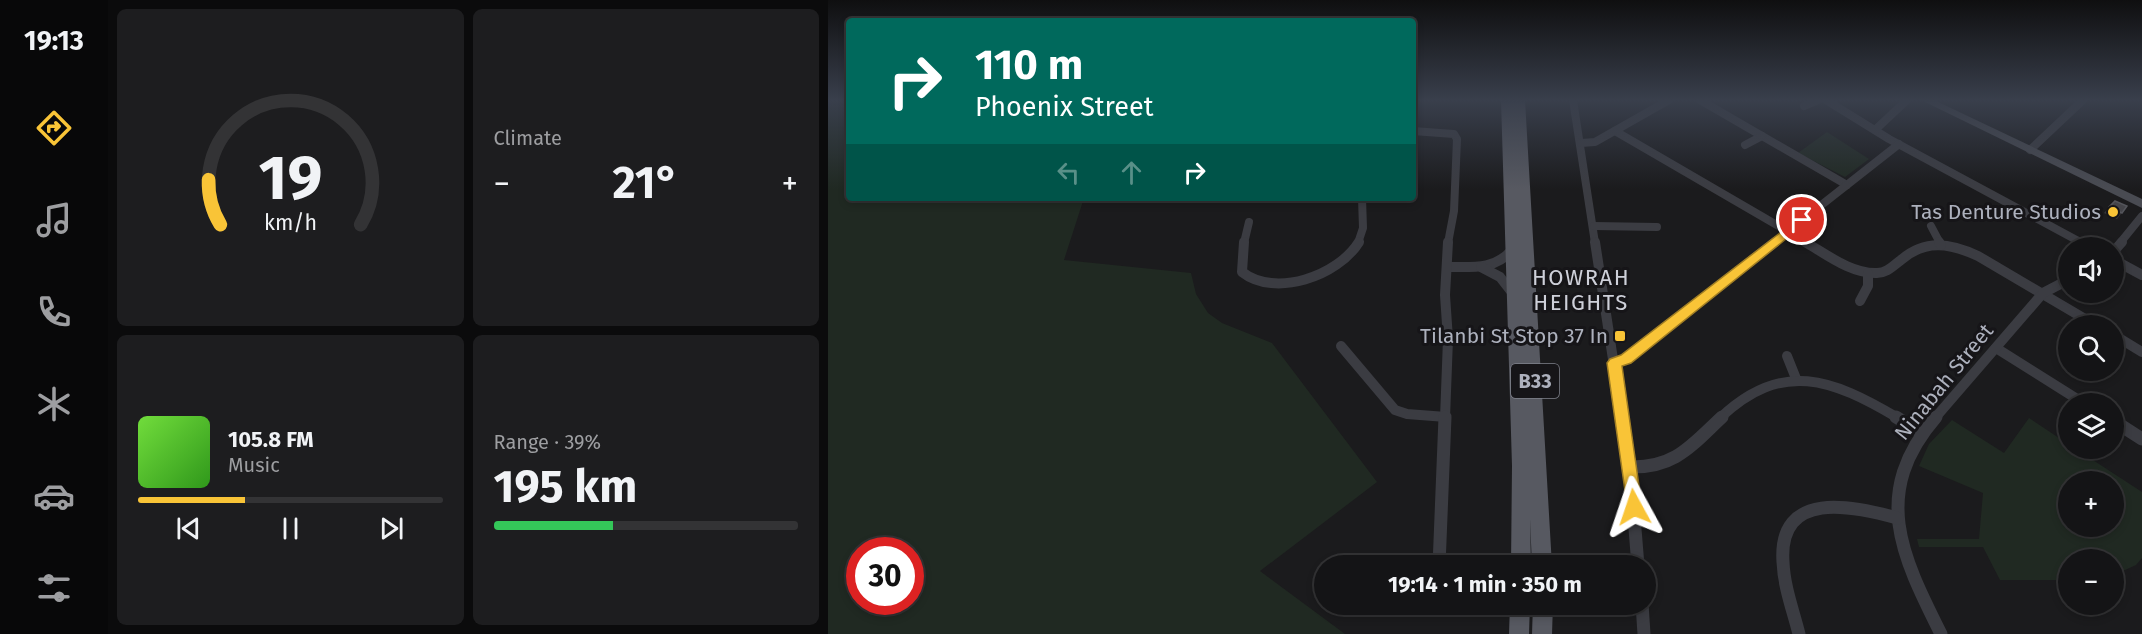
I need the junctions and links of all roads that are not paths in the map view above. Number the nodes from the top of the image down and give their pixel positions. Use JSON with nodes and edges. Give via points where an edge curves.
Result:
{"nodes":[{"id":1,"x":1508,"y":130,"type":"edge"},
{"id":2,"x":1520,"y":130,"type":"edge"},
{"id":3,"x":1579,"y":130,"type":"edge"},
{"id":4,"x":1751,"y":130,"type":"edge"},
{"id":5,"x":1875,"y":130,"type":"edge"},
{"id":6,"x":1988,"y":130,"type":"edge"},
{"id":7,"x":2052,"y":130,"type":"edge"},
{"id":8,"x":1416,"y":131,"type":"edge"},
{"id":9,"x":1615,"y":131,"type":"joint"},
{"id":10,"x":1762,"y":136,"type":"junction"},
{"id":11,"x":1581,"y":143,"type":"junction"},
{"id":12,"x":1899,"y":144,"type":"junction"},
{"id":13,"x":1745,"y":145,"type":"dead end"},
{"id":14,"x":2030,"y":150,"type":"junction"},
{"id":15,"x":1846,"y":185,"type":"junction"},
{"id":16,"x":1362,"y":201,"type":"edge"},
{"id":17,"x":2142,"y":204,"type":"edge"},
{"id":18,"x":2142,"y":216,"type":"edge"},
{"id":19,"x":1250,"y":222,"type":"dead end"},
{"id":20,"x":1594,"y":226,"type":"junction"},
{"id":21,"x":1931,"y":226,"type":"dead end"},
{"id":22,"x":1657,"y":227,"type":"dead end"},
{"id":23,"x":1787,"y":232,"type":"junction"},
{"id":24,"x":2071,"y":237,"type":"edge"},
{"id":25,"x":2124,"y":242,"type":"edge"},
{"id":26,"x":1941,"y":245,"type":"junction"},
{"id":27,"x":1512,"y":250,"type":"junction"},
{"id":28,"x":2124,"y":263,"type":"edge"},
{"id":29,"x":1447,"y":267,"type":"junction"},
{"id":30,"x":1481,"y":267,"type":"junction"},
{"id":31,"x":1868,"y":273,"type":"junction"},
{"id":32,"x":2142,"y":275,"type":"edge"},
{"id":33,"x":2058,"y":285,"type":"edge"},
{"id":34,"x":2043,"y":293,"type":"junction"},
{"id":35,"x":1514,"y":295,"type":"junction"},
{"id":36,"x":1860,"y":301,"type":"dead end"},
{"id":37,"x":2079,"y":315,"type":"edge"},
{"id":38,"x":2124,"y":341,"type":"edge"},
{"id":39,"x":1341,"y":346,"type":"dead end"},
{"id":40,"x":1996,"y":348,"type":"junction"},
{"id":41,"x":2142,"y":352,"type":"edge"},
{"id":42,"x":1787,"y":356,"type":"dead end"},
{"id":43,"x":1615,"y":363,"type":"junction"},
{"id":44,"x":1797,"y":381,"type":"junction"},
{"id":45,"x":2068,"y":393,"type":"edge"},
{"id":46,"x":1446,"y":417,"type":"junction"},
{"id":47,"x":2124,"y":428,"type":"edge"},
{"id":48,"x":1922,"y":433,"type":"junction"},
{"id":49,"x":2142,"y":439,"type":"edge"},
{"id":50,"x":1630,"y":467,"type":"junction"},
{"id":51,"x":1897,"y":518,"type":"junction"},
{"id":52,"x":1440,"y":555,"type":"edge"},
{"id":53,"x":1521,"y":555,"type":"edge"},
{"id":54,"x":1541,"y":555,"type":"edge"},
{"id":55,"x":1637,"y":555,"type":"edge"},
{"id":56,"x":1519,"y":615,"type":"edge"},
{"id":57,"x":1543,"y":615,"type":"edge"},
{"id":58,"x":1643,"y":615,"type":"edge"},
{"id":59,"x":1518,"y":634,"type":"edge"},
{"id":60,"x":1542,"y":634,"type":"edge"},
{"id":61,"x":1644,"y":634,"type":"edge"},
{"id":62,"x":1799,"y":634,"type":"edge"},
{"id":63,"x":1941,"y":634,"type":"edge"}],
"edges":[{"from":1,"to":27,"type":"main road","number":"B33"},
{"from":2,"to":54,"type":"main road","number":"B33"},
{"from":3,"to":11,"type":"street"},
{"from":4,"to":10,"type":"street"},
{"from":5,"to":12,"type":"street"},
{"from":6,"to":14,"type":"main road"},
{"from":7,"to":14,"type":"street"},
{"from":8,"to":29,"type":"street","via":[[1445,131],[1457,139]]},
{"from":9,"to":11,"type":"street","via":[[1595,142]]},
{"from":9,"to":23,"type":"street"},
{"from":10,"to":13,"type":"street"},
{"from":10,"to":15,"type":"street"},
{"from":11,"to":20,"type":"street"},
{"from":12,"to":15,"type":"street"},
{"from":12,"to":24,"type":"street"},
{"from":14,"to":17,"type":"main road"},
{"from":15,"to":23,"type":"street"},
{"from":16,"to":19,"type":"street","via":[[1363,228],[1357,248],[1328,268],[1286,284],[1257,284],[1242,272],[1244,234]]},
{"from":18,"to":25,"type":"street"},
{"from":20,"to":22,"type":"street"},
{"from":20,"to":43,"type":"street"},
{"from":21,"to":26,"type":"street"},
{"from":23,"to":31,"type":"street","via":[[1849,267]]},
{"from":23,"to":43,"type":"street","via":[[1626,359]]},
{"from":26,"to":31,"type":"street","via":[[1919,248],[1891,270]]},
{"from":26,"to":34,"type":"street","via":[[1978,256]]},
{"from":27,"to":30,"type":"street","via":[[1501,263]]},
{"from":27,"to":35,"type":"main road","number":"B33"},
{"from":28,"to":32,"type":"street"},
{"from":29,"to":30,"type":"street"},
{"from":29,"to":46,"type":"street"},
{"from":30,"to":35,"type":"street","via":[[1500,277]]},
{"from":31,"to":36,"type":"street","via":[[1868,286]]},
{"from":33,"to":34,"type":"street","name":"Ninabah Street"},
{"from":34,"to":37,"type":"street"},
{"from":34,"to":40,"type":"street","name":"Ninabah Street"},
{"from":35,"to":53,"type":"main road","number":"B33"},
{"from":38,"to":41,"type":"street"},
{"from":39,"to":46,"type":"street","via":[[1395,410]]},
{"from":40,"to":45,"type":"street"},
{"from":40,"to":48,"type":"street","name":"Ninabah Street"},
{"from":42,"to":44,"type":"street"},
{"from":43,"to":50,"type":"street"},
{"from":44,"to":48,"type":"street","via":[[1849,390]]},
{"from":44,"to":50,"type":"street","via":[[1768,385],[1749,393],[1670,464]]},
{"from":46,"to":52,"type":"street"},
{"from":47,"to":49,"type":"street"},
{"from":48,"to":51,"type":"street","name":"Ninabah Street","via":[[1900,474]]},
{"from":50,"to":55,"type":"street"},
{"from":51,"to":62,"type":"street","via":[[1834,505],[1811,509],[1788,529],[1783,566]]},
{"from":51,"to":63,"type":"street","name":"Ninabah Street","via":[[1909,567]]},
{"from":56,"to":59,"type":"main road"},
{"from":57,"to":60,"type":"main road"},
{"from":58,"to":61,"type":"street"}]}
